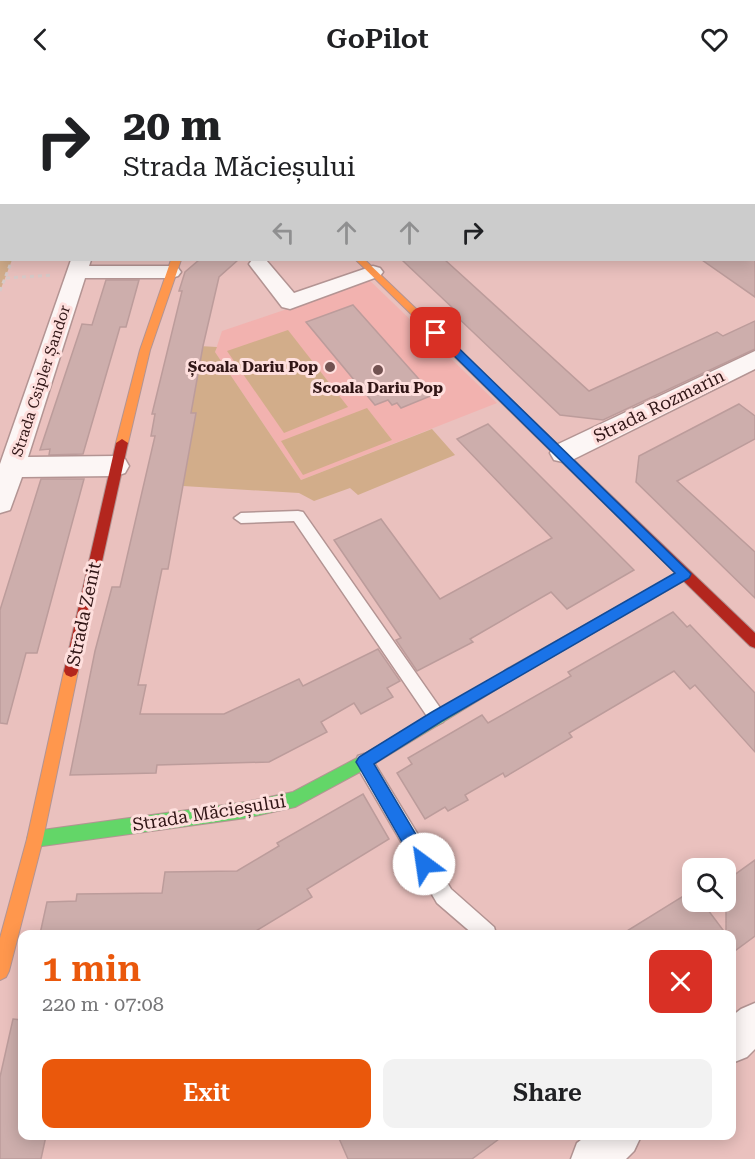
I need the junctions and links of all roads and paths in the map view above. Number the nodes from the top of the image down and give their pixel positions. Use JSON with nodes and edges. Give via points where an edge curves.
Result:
{"nodes":[{"id":1,"x":12,"y":261,"type":"edge"},
{"id":2,"x":259,"y":264,"type":"dead end"},
{"id":3,"x":173,"y":266,"type":"edge"},
{"id":4,"x":367,"y":266,"type":"edge"},
{"id":5,"x":78,"y":268,"type":"edge"},
{"id":6,"x":6,"y":278,"type":"junction"},
{"id":7,"x":0,"y":291,"type":"edge"},
{"id":8,"x":755,"y":359,"type":"edge"},
{"id":9,"x":563,"y":453,"type":"junction"},
{"id":10,"x":116,"y":466,"type":"junction"},
{"id":11,"x":12,"y":467,"type":"junction"},
{"id":12,"x":0,"y":503,"type":"edge"},
{"id":13,"x":241,"y":518,"type":"dead end"},
{"id":14,"x":684,"y":574,"type":"junction"},
{"id":15,"x":755,"y":642,"type":"edge"},
{"id":16,"x":437,"y":717,"type":"junction"},
{"id":17,"x":364,"y":762,"type":"junction"},
{"id":18,"x":35,"y":839,"type":"junction"},
{"id":19,"x":482,"y":930,"type":"edge"},
{"id":20,"x":5,"y":933,"type":"edge"},
{"id":21,"x":0,"y":971,"type":"edge"},
{"id":22,"x":755,"y":1023,"type":"edge"},
{"id":23,"x":736,"y":1039,"type":"edge"},
{"id":24,"x":614,"y":1140,"type":"edge"},
{"id":25,"x":593,"y":1159,"type":"edge"}],
"edges":[{"from":1,"to":6,"type":"path"},
{"from":2,"to":4,"type":"street","via":[[290,302]]},
{"from":3,"to":5,"type":"street"},
{"from":3,"to":10,"type":"street","name":"Strada Zenit","via":[[145,350]]},
{"from":4,"to":9,"type":"street"},
{"from":5,"to":6,"type":"path"},
{"from":5,"to":11,"type":"street","name":"Strada Csipler Șandor"},
{"from":6,"to":7,"type":"path"},
{"from":8,"to":9,"type":"street","name":"Strada Rozmarin"},
{"from":9,"to":14,"type":"street"},
{"from":10,"to":11,"type":"street"},
{"from":10,"to":18,"type":"street","name":"Strada Zenit"},
{"from":11,"to":12,"type":"street","name":"Strada Csipler Șandor"},
{"from":13,"to":16,"type":"lane","via":[[298,516]]},
{"from":14,"to":15,"type":"street"},
{"from":14,"to":16,"type":"street","name":"Strada Măcieșului"},
{"from":16,"to":17,"type":"street","name":"Strada Măcieșului"},
{"from":17,"to":18,"type":"street","name":"Strada Măcieșului","via":[[295,799],[246,810]]},
{"from":17,"to":19,"type":"lane","via":[[444,896]]},
{"from":18,"to":20,"type":"street","name":"Strada Zenit"},
{"from":20,"to":21,"type":"street","name":"Strada Zenit"},
{"from":22,"to":23,"type":"street"},
{"from":24,"to":25,"type":"street"}]}
